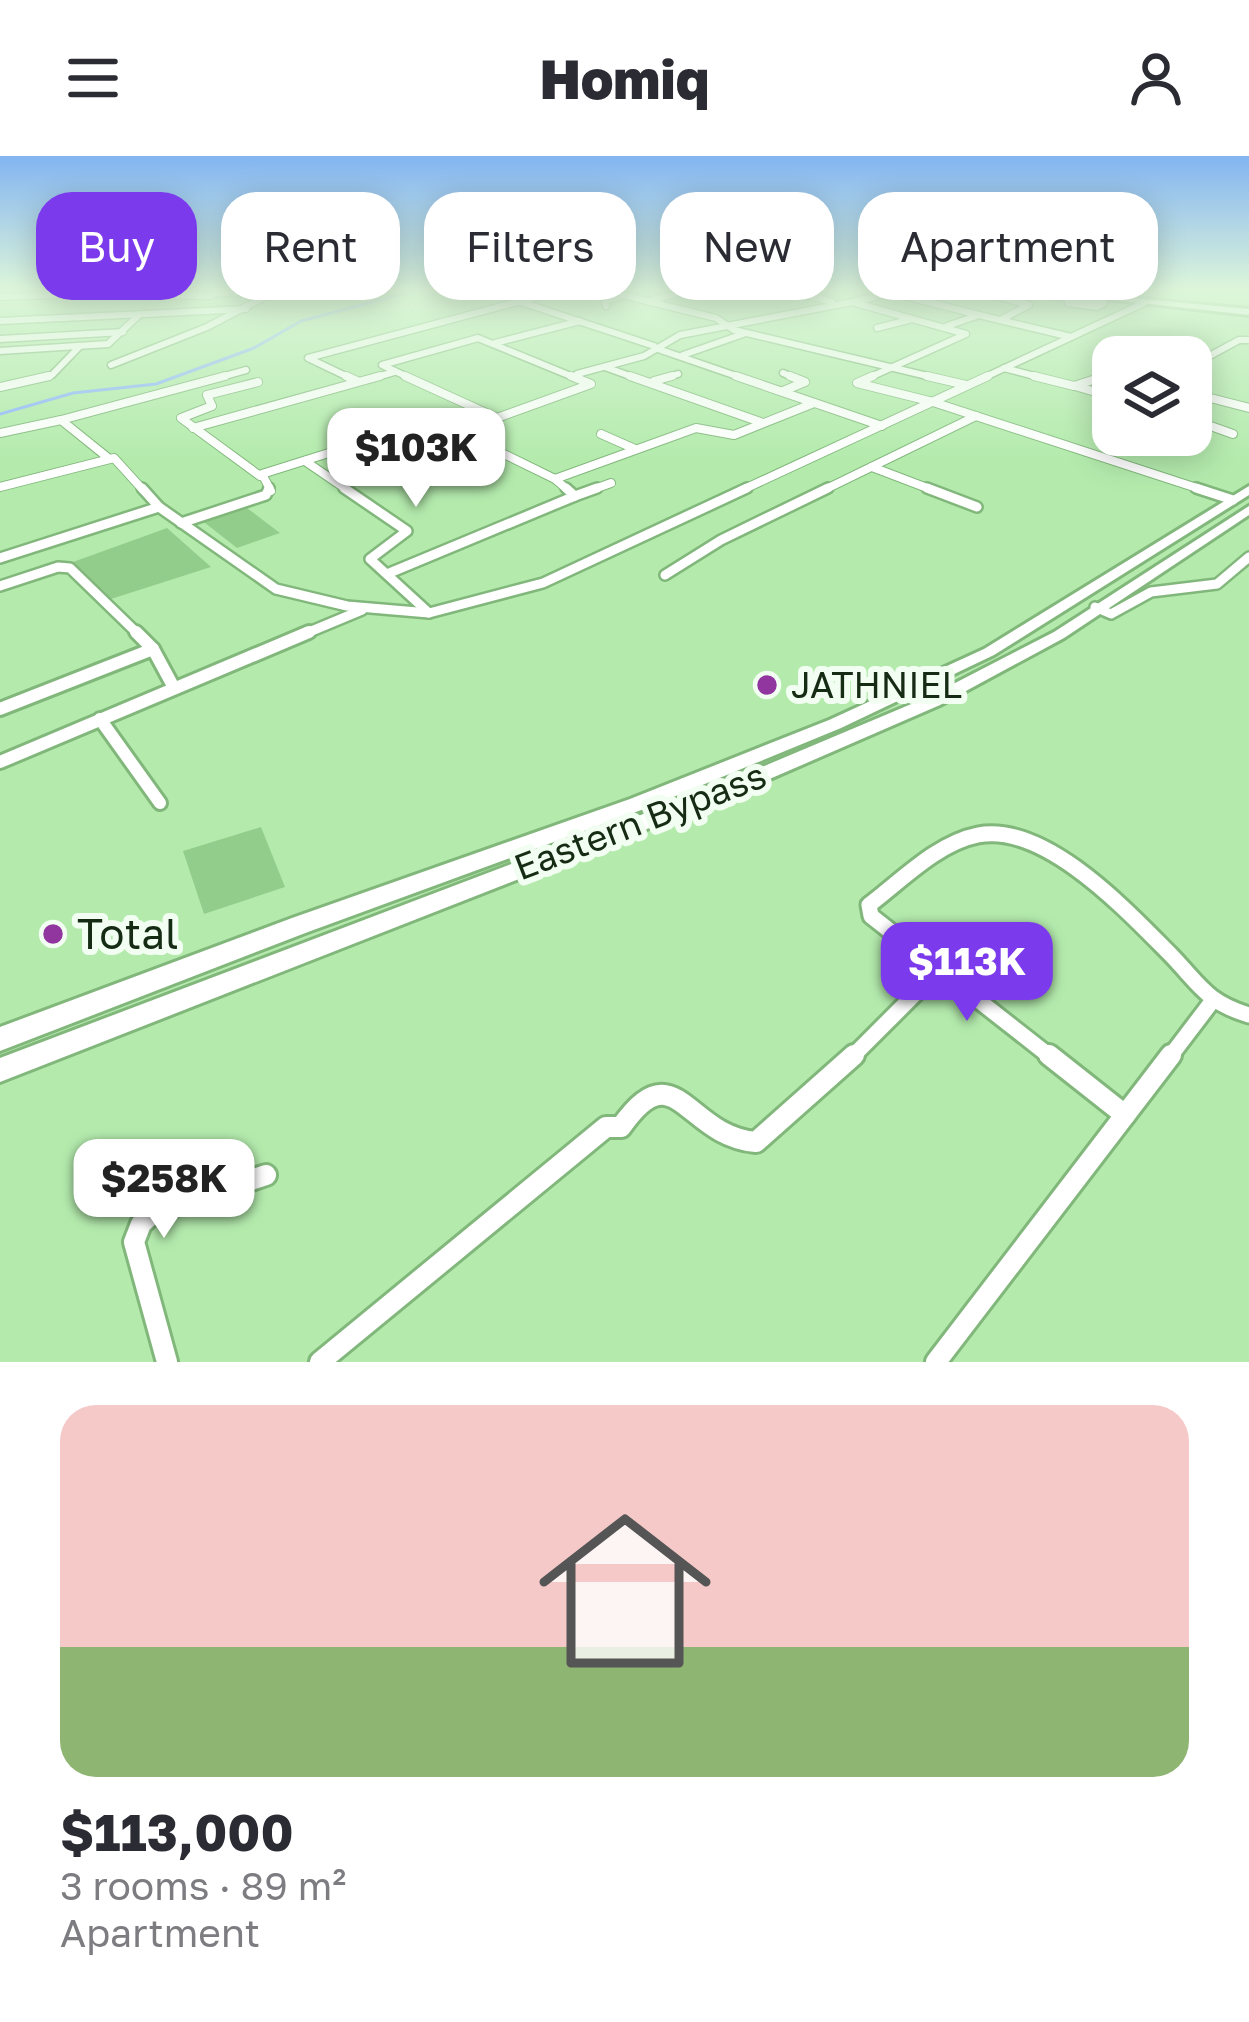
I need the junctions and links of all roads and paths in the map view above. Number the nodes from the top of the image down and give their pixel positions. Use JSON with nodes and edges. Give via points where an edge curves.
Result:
{"nodes":[{"id":1,"x":76,"y":346,"type":"edge"},
{"id":2,"x":80,"y":346,"type":"edge"},
{"id":3,"x":156,"y":346,"type":"edge"},
{"id":4,"x":350,"y":346,"type":"edge"},
{"id":5,"x":442,"y":346,"type":"edge"},
{"id":6,"x":499,"y":346,"type":"edge"},
{"id":7,"x":651,"y":346,"type":"edge"},
{"id":8,"x":659,"y":346,"type":"edge"},
{"id":9,"x":707,"y":346,"type":"edge"},
{"id":10,"x":808,"y":346,"type":"edge"},
{"id":11,"x":939,"y":346,"type":"edge"},
{"id":12,"x":1051,"y":346,"type":"edge"},
{"id":13,"x":656,"y":348,"type":"junction"},
{"id":14,"x":0,"y":351,"type":"edge"},
{"id":15,"x":682,"y":356,"type":"junction"},
{"id":16,"x":111,"y":365,"type":"dead end"},
{"id":17,"x":603,"y":366,"type":"junction"},
{"id":18,"x":891,"y":368,"type":"junction"},
{"id":19,"x":1003,"y":368,"type":"junction"},
{"id":20,"x":246,"y":370,"type":"dead end"},
{"id":21,"x":395,"y":372,"type":"junction"},
{"id":22,"x":783,"y":373,"type":"dead end"},
{"id":23,"x":678,"y":374,"type":"dead end"},
{"id":24,"x":575,"y":375,"type":"junction"},
{"id":25,"x":1092,"y":380,"type":"edge"},
{"id":26,"x":357,"y":381,"type":"junction"},
{"id":27,"x":258,"y":382,"type":"dead end"},
{"id":28,"x":653,"y":382,"type":"junction"},
{"id":29,"x":187,"y":386,"type":"junction"},
{"id":30,"x":967,"y":386,"type":"junction"},
{"id":31,"x":1074,"y":386,"type":"junction"},
{"id":32,"x":0,"y":387,"type":"edge"},
{"id":33,"x":782,"y":391,"type":"junction"},
{"id":34,"x":1092,"y":392,"type":"edge"},
{"id":35,"x":205,"y":396,"type":"junction"},
{"id":36,"x":1212,"y":398,"type":"edge"},
{"id":37,"x":933,"y":402,"type":"junction"},
{"id":38,"x":814,"y":403,"type":"junction"},
{"id":39,"x":1249,"y":408,"type":"edge"},
{"id":40,"x":976,"y":416,"type":"junction"},
{"id":41,"x":497,"y":418,"type":"junction"},
{"id":42,"x":61,"y":420,"type":"junction"},
{"id":43,"x":764,"y":422,"type":"junction"},
{"id":44,"x":882,"y":426,"type":"junction"},
{"id":45,"x":1212,"y":426,"type":"edge"},
{"id":46,"x":193,"y":428,"type":"junction"},
{"id":47,"x":457,"y":431,"type":"junction"},
{"id":48,"x":0,"y":433,"type":"edge"},
{"id":49,"x":601,"y":434,"type":"dead end"},
{"id":50,"x":1233,"y":434,"type":"dead end"},
{"id":51,"x":637,"y":450,"type":"junction"},
{"id":52,"x":107,"y":458,"type":"junction"},
{"id":53,"x":305,"y":461,"type":"junction"},
{"id":54,"x":872,"y":467,"type":"junction"},
{"id":55,"x":260,"y":476,"type":"junction"},
{"id":56,"x":555,"y":479,"type":"junction"},
{"id":57,"x":611,"y":483,"type":"dead end"},
{"id":58,"x":1,"y":486,"type":"edge"},
{"id":59,"x":575,"y":496,"type":"junction"},
{"id":60,"x":1238,"y":505,"type":"edge"},
{"id":61,"x":977,"y":507,"type":"dead end"},
{"id":62,"x":159,"y":508,"type":"junction"},
{"id":63,"x":181,"y":523,"type":"junction"},
{"id":64,"x":1249,"y":557,"type":"edge"},
{"id":65,"x":0,"y":558,"type":"edge"},
{"id":66,"x":0,"y":570,"type":"edge"},
{"id":67,"x":387,"y":574,"type":"junction"},
{"id":68,"x":665,"y":575,"type":"dead end"},
{"id":69,"x":4,"y":585,"type":"edge"},
{"id":70,"x":1095,"y":607,"type":"junction"},
{"id":71,"x":364,"y":610,"type":"junction"},
{"id":72,"x":429,"y":613,"type":"junction"},
{"id":73,"x":153,"y":649,"type":"junction"},
{"id":74,"x":173,"y":686,"type":"junction"},
{"id":75,"x":0,"y":709,"type":"edge"},
{"id":76,"x":100,"y":719,"type":"junction"},
{"id":77,"x":0,"y":762,"type":"edge"},
{"id":78,"x":160,"y":803,"type":"dead end"},
{"id":79,"x":940,"y":969,"type":"junction"},
{"id":80,"x":1210,"y":1004,"type":"junction"},
{"id":81,"x":1249,"y":1015,"type":"edge"},
{"id":82,"x":0,"y":1039,"type":"edge"},
{"id":83,"x":0,"y":1070,"type":"edge"},
{"id":84,"x":1124,"y":1114,"type":"junction"},
{"id":85,"x":266,"y":1175,"type":"dead end"},
{"id":86,"x":167,"y":1362,"type":"edge"},
{"id":87,"x":320,"y":1362,"type":"edge"},
{"id":88,"x":936,"y":1362,"type":"edge"}],
"edges":[{"from":1,"to":14,"type":"street"},
{"from":2,"to":32,"type":"street","via":[[52,375]]},
{"from":3,"to":16,"type":"street"},
{"from":4,"to":26,"type":"street","via":[[308,358]]},
{"from":5,"to":21,"type":"street","via":[[382,362]]},
{"from":6,"to":24,"type":"street"},
{"from":7,"to":13,"type":"street"},
{"from":8,"to":13,"type":"street"},
{"from":9,"to":15,"type":"street"},
{"from":10,"to":18,"type":"street"},
{"from":11,"to":18,"type":"street"},
{"from":12,"to":19,"type":"street"},
{"from":13,"to":15,"type":"street"},
{"from":13,"to":17,"type":"street"},
{"from":15,"to":33,"type":"street"},
{"from":17,"to":24,"type":"street"},
{"from":17,"to":28,"type":"street"},
{"from":18,"to":30,"type":"street"},
{"from":18,"to":37,"type":"street","via":[[857,382]]},
{"from":19,"to":30,"type":"street"},
{"from":19,"to":31,"type":"street"},
{"from":20,"to":29,"type":"street"},
{"from":21,"to":26,"type":"street"},
{"from":21,"to":41,"type":"street"},
{"from":22,"to":33,"type":"street","via":[[805,382]]},
{"from":23,"to":28,"type":"street"},
{"from":24,"to":41,"type":"street","via":[[591,384]]},
{"from":25,"to":31,"type":"street"},
{"from":26,"to":46,"type":"street"},
{"from":27,"to":35,"type":"street"},
{"from":28,"to":43,"type":"street"},
{"from":29,"to":35,"type":"street"},
{"from":29,"to":42,"type":"street"},
{"from":30,"to":37,"type":"street"},
{"from":31,"to":34,"type":"street"},
{"from":33,"to":38,"type":"street"},
{"from":35,"to":46,"type":"street","via":[[212,406],[181,417]]},
{"from":36,"to":39,"type":"street"},
{"from":37,"to":40,"type":"street"},
{"from":37,"to":44,"type":"street"},
{"from":38,"to":43,"type":"street"},
{"from":38,"to":44,"type":"street"},
{"from":40,"to":54,"type":"street"},
{"from":40,"to":60,"type":"street"},
{"from":41,"to":47,"type":"street"},
{"from":42,"to":48,"type":"street"},
{"from":42,"to":52,"type":"street"},
{"from":43,"to":51,"type":"street","via":[[734,435],[696,428]]},
{"from":44,"to":72,"type":"street","via":[[542,583]]},
{"from":45,"to":50,"type":"street"},
{"from":46,"to":55,"type":"street"},
{"from":47,"to":53,"type":"street","via":[[424,423]]},
{"from":47,"to":56,"type":"street"},
{"from":49,"to":51,"type":"street"},
{"from":51,"to":56,"type":"street"},
{"from":52,"to":58,"type":"street"},
{"from":52,"to":62,"type":"street"},
{"from":53,"to":55,"type":"street"},
{"from":53,"to":67,"type":"street","via":[[407,531],[371,556]]},
{"from":54,"to":61,"type":"street"},
{"from":54,"to":68,"type":"street"},
{"from":55,"to":63,"type":"street","via":[[266,495]]},
{"from":56,"to":59,"type":"street"},
{"from":57,"to":59,"type":"street"},
{"from":59,"to":67,"type":"street"},
{"from":60,"to":70,"type":"main road","name":"Eastern Bypass"},
{"from":60,"to":82,"type":"main road","name":"Eastern Bypass","via":[[989,652],[835,724]]},
{"from":62,"to":63,"type":"street"},
{"from":62,"to":65,"type":"street"},
{"from":63,"to":71,"type":"street","via":[[276,589]]},
{"from":64,"to":70,"type":"street","via":[[1217,584],[1151,592],[1111,614]]},
{"from":66,"to":69,"type":"street"},
{"from":67,"to":72,"type":"street"},
{"from":69,"to":73,"type":"street","via":[[70,568]]},
{"from":70,"to":83,"type":"main road","name":"Eastern Bypass","via":[[1059,635],[934,701],[801,760]]},
{"from":71,"to":72,"type":"street"},
{"from":71,"to":74,"type":"street"},
{"from":73,"to":74,"type":"street"},
{"from":73,"to":75,"type":"street"},
{"from":74,"to":76,"type":"street"},
{"from":76,"to":77,"type":"street"},
{"from":76,"to":78,"type":"street"},
{"from":79,"to":80,"type":"street","via":[[871,916],[869,905],[982,832],[1040,844],[1169,952]]},
{"from":79,"to":84,"type":"street"},
{"from":79,"to":87,"type":"street","via":[[756,1142],[720,1138],[670,1093],[638,1096],[622,1127],[605,1127]]},
{"from":80,"to":81,"type":"street"},
{"from":80,"to":84,"type":"street"},
{"from":84,"to":88,"type":"street"},
{"from":85,"to":86,"type":"street","via":[[154,1212],[140,1224],[134,1242]]}]}
